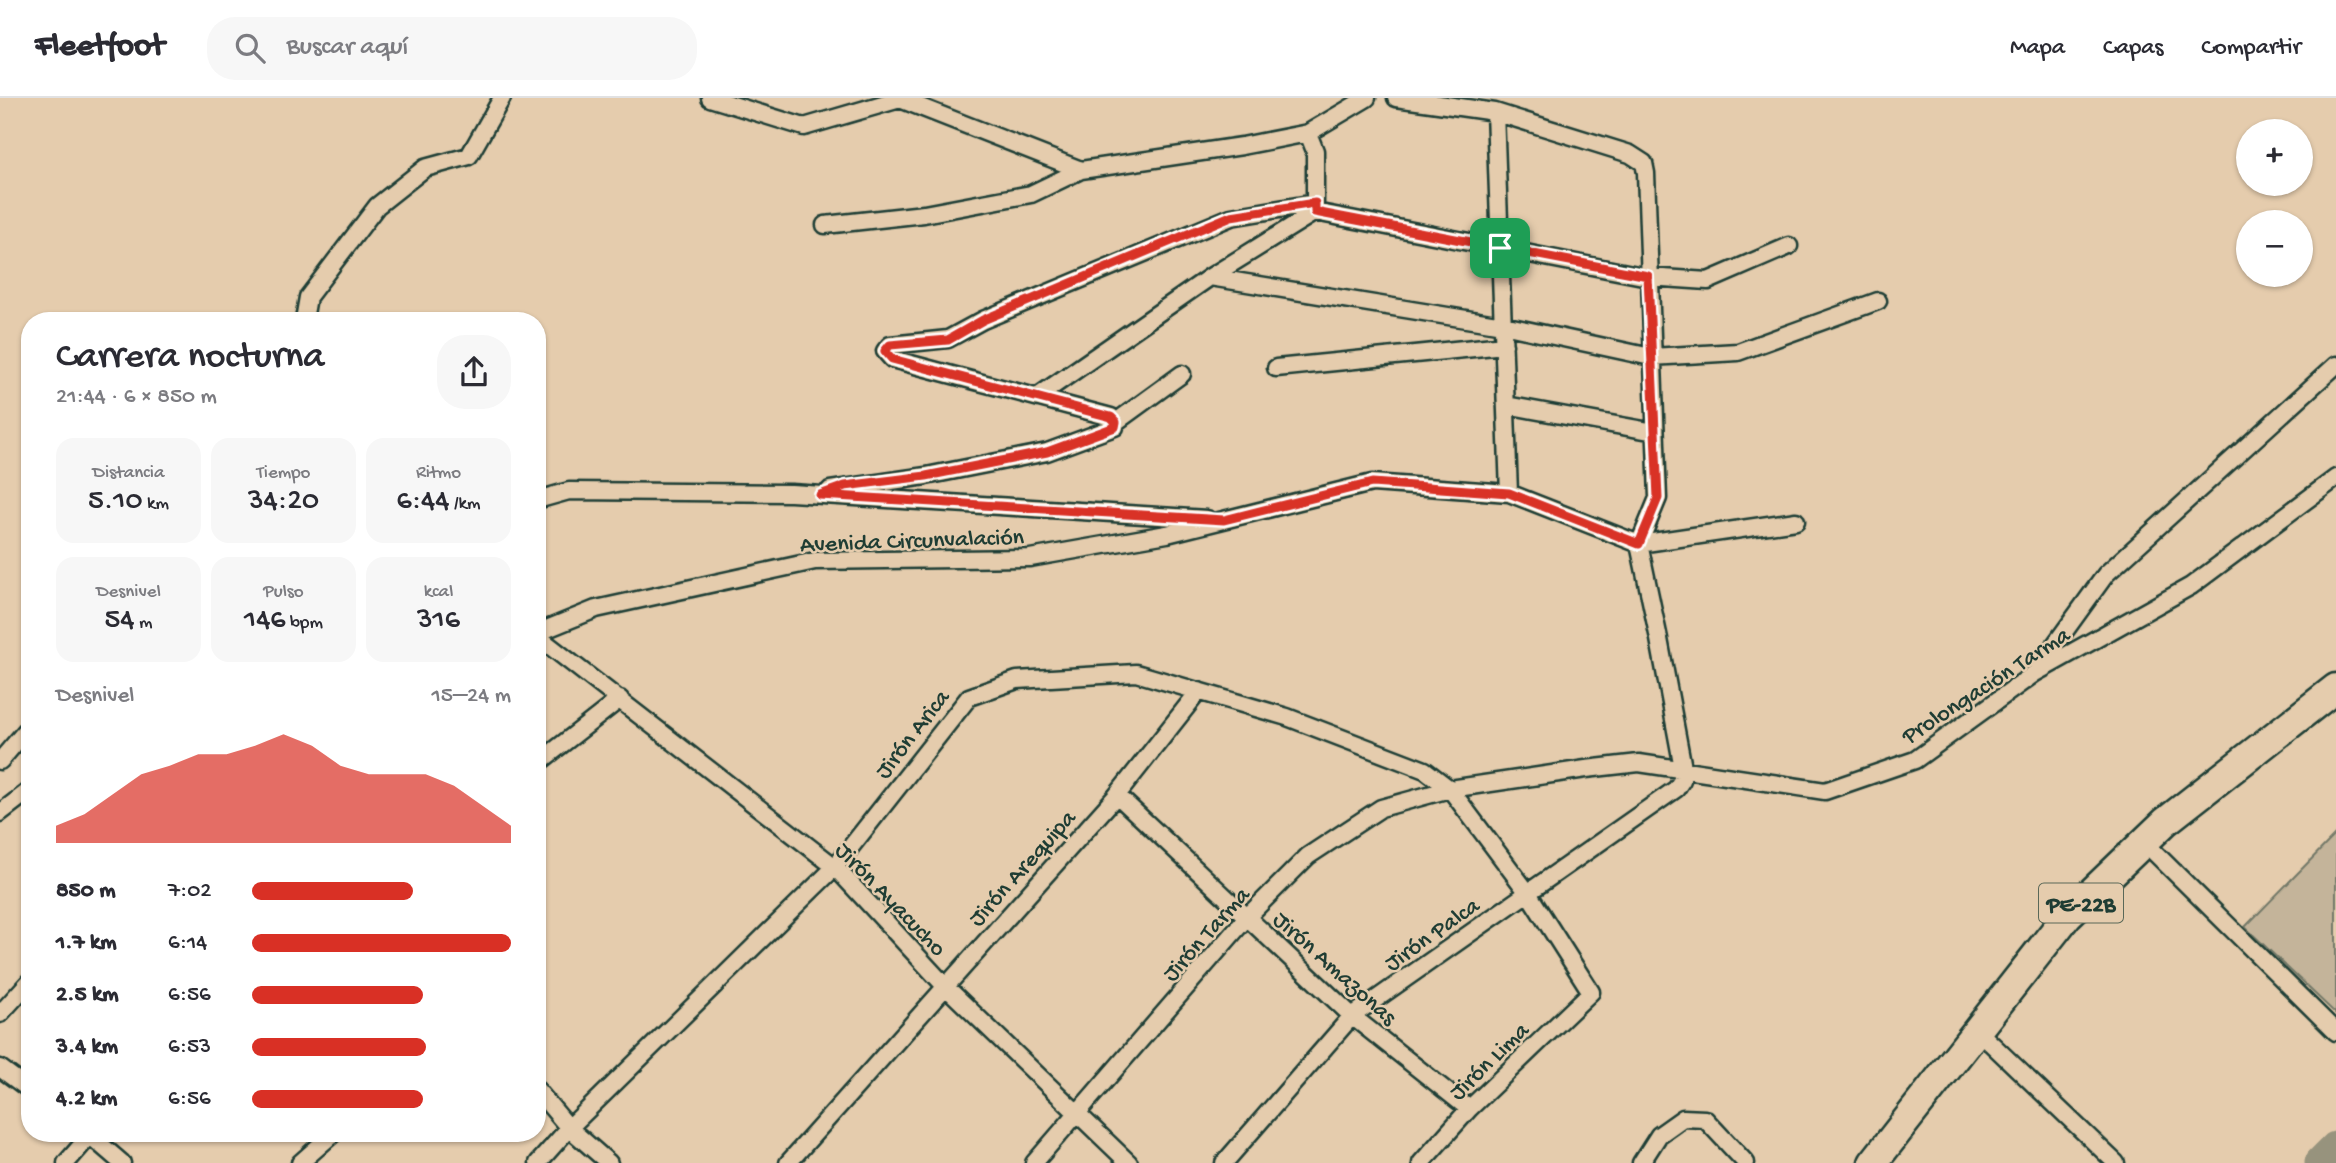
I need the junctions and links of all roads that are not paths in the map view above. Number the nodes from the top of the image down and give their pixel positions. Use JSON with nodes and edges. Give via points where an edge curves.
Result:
{"nodes":[{"id":1,"x":502,"y":98,"type":"edge"},
{"id":2,"x":710,"y":98,"type":"edge"},
{"id":3,"x":1367,"y":98,"type":"edge"},
{"id":4,"x":1396,"y":98,"type":"edge"},
{"id":5,"x":1495,"y":112,"type":"junction"},
{"id":6,"x":1308,"y":133,"type":"junction"},
{"id":7,"x":1081,"y":170,"type":"junction"},
{"id":8,"x":1315,"y":208,"type":"junction"},
{"id":9,"x":825,"y":225,"type":"dead end"},
{"id":10,"x":1789,"y":246,"type":"dead end"},
{"id":11,"x":1500,"y":248,"type":"junction"},
{"id":12,"x":1210,"y":276,"type":"junction"},
{"id":13,"x":1648,"y":276,"type":"junction"},
{"id":14,"x":1878,"y":301,"type":"dead end"},
{"id":15,"x":305,"y":312,"type":"edge"},
{"id":16,"x":1503,"y":325,"type":"junction"},
{"id":17,"x":1504,"y":345,"type":"junction"},
{"id":18,"x":1651,"y":357,"type":"junction"},
{"id":19,"x":2336,"y":365,"type":"edge"},
{"id":20,"x":1276,"y":368,"type":"dead end"},
{"id":21,"x":1182,"y":374,"type":"dead end"},
{"id":22,"x":1037,"y":397,"type":"junction"},
{"id":23,"x":1506,"y":405,"type":"junction"},
{"id":24,"x":1116,"y":422,"type":"junction"},
{"id":25,"x":1655,"y":432,"type":"junction"},
{"id":26,"x":2336,"y":478,"type":"edge"},
{"id":27,"x":1509,"y":493,"type":"junction"},
{"id":28,"x":820,"y":495,"type":"junction"},
{"id":29,"x":546,"y":497,"type":"edge"},
{"id":30,"x":1224,"y":520,"type":"junction"},
{"id":31,"x":1796,"y":521,"type":"dead end"},
{"id":32,"x":1639,"y":544,"type":"junction"},
{"id":33,"x":546,"y":630,"type":"edge"},
{"id":34,"x":546,"y":641,"type":"edge"},
{"id":35,"x":2035,"y":673,"type":"junction"},
{"id":36,"x":2336,"y":688,"type":"edge"},
{"id":37,"x":1199,"y":691,"type":"junction"},
{"id":38,"x":620,"y":699,"type":"junction"},
{"id":39,"x":21,"y":736,"type":"edge"},
{"id":40,"x":546,"y":757,"type":"edge"},
{"id":41,"x":0,"y":761,"type":"edge"},
{"id":42,"x":1683,"y":768,"type":"junction"},
{"id":43,"x":1450,"y":789,"type":"junction"},
{"id":44,"x":1117,"y":795,"type":"junction"},
{"id":45,"x":21,"y":797,"type":"edge"},
{"id":46,"x":0,"y":813,"type":"edge"},
{"id":47,"x":2144,"y":842,"type":"junction"},
{"id":48,"x":835,"y":867,"type":"junction"},
{"id":49,"x":1528,"y":893,"type":"junction"},
{"id":50,"x":1247,"y":917,"type":"junction"},
{"id":51,"x":945,"y":986,"type":"junction"},
{"id":52,"x":21,"y":991,"type":"edge"},
{"id":53,"x":1591,"y":992,"type":"joint"},
{"id":54,"x":0,"y":1014,"type":"edge"},
{"id":55,"x":1352,"y":1016,"type":"junction"},
{"id":56,"x":1976,"y":1030,"type":"junction"},
{"id":57,"x":2336,"y":1032,"type":"edge"},
{"id":58,"x":0,"y":1068,"type":"edge"},
{"id":59,"x":21,"y":1083,"type":"edge"},
{"id":60,"x":546,"y":1101,"type":"edge"},
{"id":61,"x":1469,"y":1109,"type":"junction"},
{"id":62,"x":1078,"y":1114,"type":"junction"},
{"id":63,"x":569,"y":1128,"type":"junction"},
{"id":64,"x":83,"y":1142,"type":"edge"},
{"id":65,"x":100,"y":1142,"type":"edge"},
{"id":66,"x":324,"y":1142,"type":"edge"},
{"id":67,"x":66,"y":1163,"type":"edge"},
{"id":68,"x":122,"y":1163,"type":"edge"},
{"id":69,"x":300,"y":1163,"type":"edge"},
{"id":70,"x":538,"y":1163,"type":"edge"},
{"id":71,"x":609,"y":1163,"type":"edge"},
{"id":72,"x":788,"y":1163,"type":"edge"},
{"id":73,"x":1034,"y":1163,"type":"edge"},
{"id":74,"x":1129,"y":1163,"type":"edge"},
{"id":75,"x":1224,"y":1163,"type":"edge"},
{"id":76,"x":1421,"y":1163,"type":"edge"},
{"id":77,"x":1641,"y":1163,"type":"edge"},
{"id":78,"x":1746,"y":1163,"type":"edge"},
{"id":79,"x":1873,"y":1163,"type":"edge"},
{"id":80,"x":2116,"y":1163,"type":"edge"}],
"edges":[{"from":1,"to":15,"type":"street","via":[[469,156],[425,168],[377,206],[308,297]]},
{"from":2,"to":7,"type":"street","via":[[804,127],[900,99]]},
{"from":3,"to":6,"type":"street"},
{"from":4,"to":5,"type":"street"},
{"from":5,"to":11,"type":"street"},
{"from":5,"to":13,"type":"street","via":[[1630,154],[1643,163]]},
{"from":6,"to":7,"type":"street"},
{"from":6,"to":8,"type":"street","via":[[1315,151]]},
{"from":7,"to":9,"type":"street","via":[[1031,194],[924,214]]},
{"from":8,"to":11,"type":"street"},
{"from":8,"to":12,"type":"street"},
{"from":8,"to":22,"type":"street","via":[[1231,216],[983,320],[948,340],[890,345],[885,351],[892,359]]},
{"from":10,"to":13,"type":"street","via":[[1708,281]]},
{"from":11,"to":13,"type":"street"},
{"from":11,"to":16,"type":"street"},
{"from":12,"to":16,"type":"street"},
{"from":12,"to":22,"type":"street"},
{"from":13,"to":18,"type":"street"},
{"from":14,"to":18,"type":"street","via":[[1738,352]]},
{"from":16,"to":17,"type":"street"},
{"from":16,"to":18,"type":"street"},
{"from":17,"to":20,"type":"street"},
{"from":17,"to":23,"type":"street"},
{"from":18,"to":25,"type":"street"},
{"from":19,"to":35,"type":"street","via":[[2106,574]]},
{"from":21,"to":24,"type":"street"},
{"from":22,"to":24,"type":"street"},
{"from":23,"to":25,"type":"street"},
{"from":23,"to":27,"type":"street"},
{"from":24,"to":28,"type":"street","via":[[1115,427],[1047,452],[926,476],[845,486]]},
{"from":25,"to":32,"type":"street","via":[[1658,498]]},
{"from":26,"to":35,"type":"street","name":"Prolongación Tarma","via":[[2191,586]]},
{"from":27,"to":30,"type":"street","name":"Avenida Circunvalación","via":[[1372,483]]},
{"from":27,"to":32,"type":"street","name":"Avenida Circunvalación"},
{"from":28,"to":29,"type":"street","via":[[569,491]]},
{"from":28,"to":30,"type":"street"},
{"from":30,"to":33,"type":"street","name":"Avenida Circunvalación","via":[[1030,558],[815,561],[596,608]]},
{"from":31,"to":32,"type":"street"},
{"from":32,"to":42,"type":"street"},
{"from":34,"to":38,"type":"street","name":"Jirón Ayacucho"},
{"from":35,"to":42,"type":"street","name":"Prolongación Tarma","via":[[1915,760],[1825,791]]},
{"from":36,"to":47,"type":"highway","number":"PE-22B"},
{"from":37,"to":43,"type":"street","name":"Jirón Arica","via":[[1287,717],[1425,770]]},
{"from":37,"to":44,"type":"street","name":"Jirón Arequipa"},
{"from":37,"to":48,"type":"street","name":"Jirón Arica","via":[[1136,673],[1017,680],[969,697]]},
{"from":38,"to":40,"type":"street"},
{"from":38,"to":48,"type":"street","name":"Jirón Ayacucho"},
{"from":39,"to":41,"type":"street"},
{"from":42,"to":43,"type":"street","name":"Prolongación Tarma","via":[[1639,763]]},
{"from":42,"to":49,"type":"street","name":"Jirón Palca","via":[[1676,789]]},
{"from":43,"to":49,"type":"street","name":"Jirón Arica"},
{"from":43,"to":50,"type":"street","name":"Jirón Tarma","via":[[1381,808],[1308,856]]},
{"from":44,"to":50,"type":"street","name":"Jirón Amazonas"},
{"from":44,"to":51,"type":"street","name":"Jirón Arequipa"},
{"from":45,"to":46,"type":"street"},
{"from":47,"to":56,"type":"highway","number":"PE-22B","via":[[2067,916]]},
{"from":47,"to":57,"type":"street"},
{"from":48,"to":51,"type":"street","name":"Jirón Ayacucho"},
{"from":48,"to":63,"type":"street","name":"Jirón Arica"},
{"from":49,"to":53,"type":"street","name":"Jirón Arica"},
{"from":49,"to":55,"type":"street","name":"Jirón Palca"},
{"from":50,"to":55,"type":"street","name":"Jirón Amazonas"},
{"from":50,"to":62,"type":"street","name":"Jirón Tarma"},
{"from":51,"to":62,"type":"street","name":"Jirón Ayacucho"},
{"from":51,"to":72,"type":"street","name":"Jirón Arequipa"},
{"from":52,"to":54,"type":"street"},
{"from":53,"to":61,"type":"street","name":"Jirón Lima"},
{"from":55,"to":61,"type":"street","name":"Jirón Amazonas"},
{"from":55,"to":75,"type":"street","name":"Jirón Palca"},
{"from":56,"to":79,"type":"highway","number":"PE-22B"},
{"from":56,"to":80,"type":"street"},
{"from":58,"to":59,"type":"street"},
{"from":60,"to":63,"type":"street"},
{"from":61,"to":76,"type":"street","name":"Jirón Lima"},
{"from":62,"to":73,"type":"street","name":"Jirón Tarma"},
{"from":62,"to":74,"type":"street","name":"Jirón Ayacucho"},
{"from":63,"to":70,"type":"street","name":"Jirón Arica"},
{"from":63,"to":71,"type":"street"},
{"from":64,"to":67,"type":"street"},
{"from":65,"to":68,"type":"street"},
{"from":66,"to":69,"type":"street"},
{"from":77,"to":78,"type":"street","via":[[1659,1135],[1683,1118],[1705,1119]]}]}
